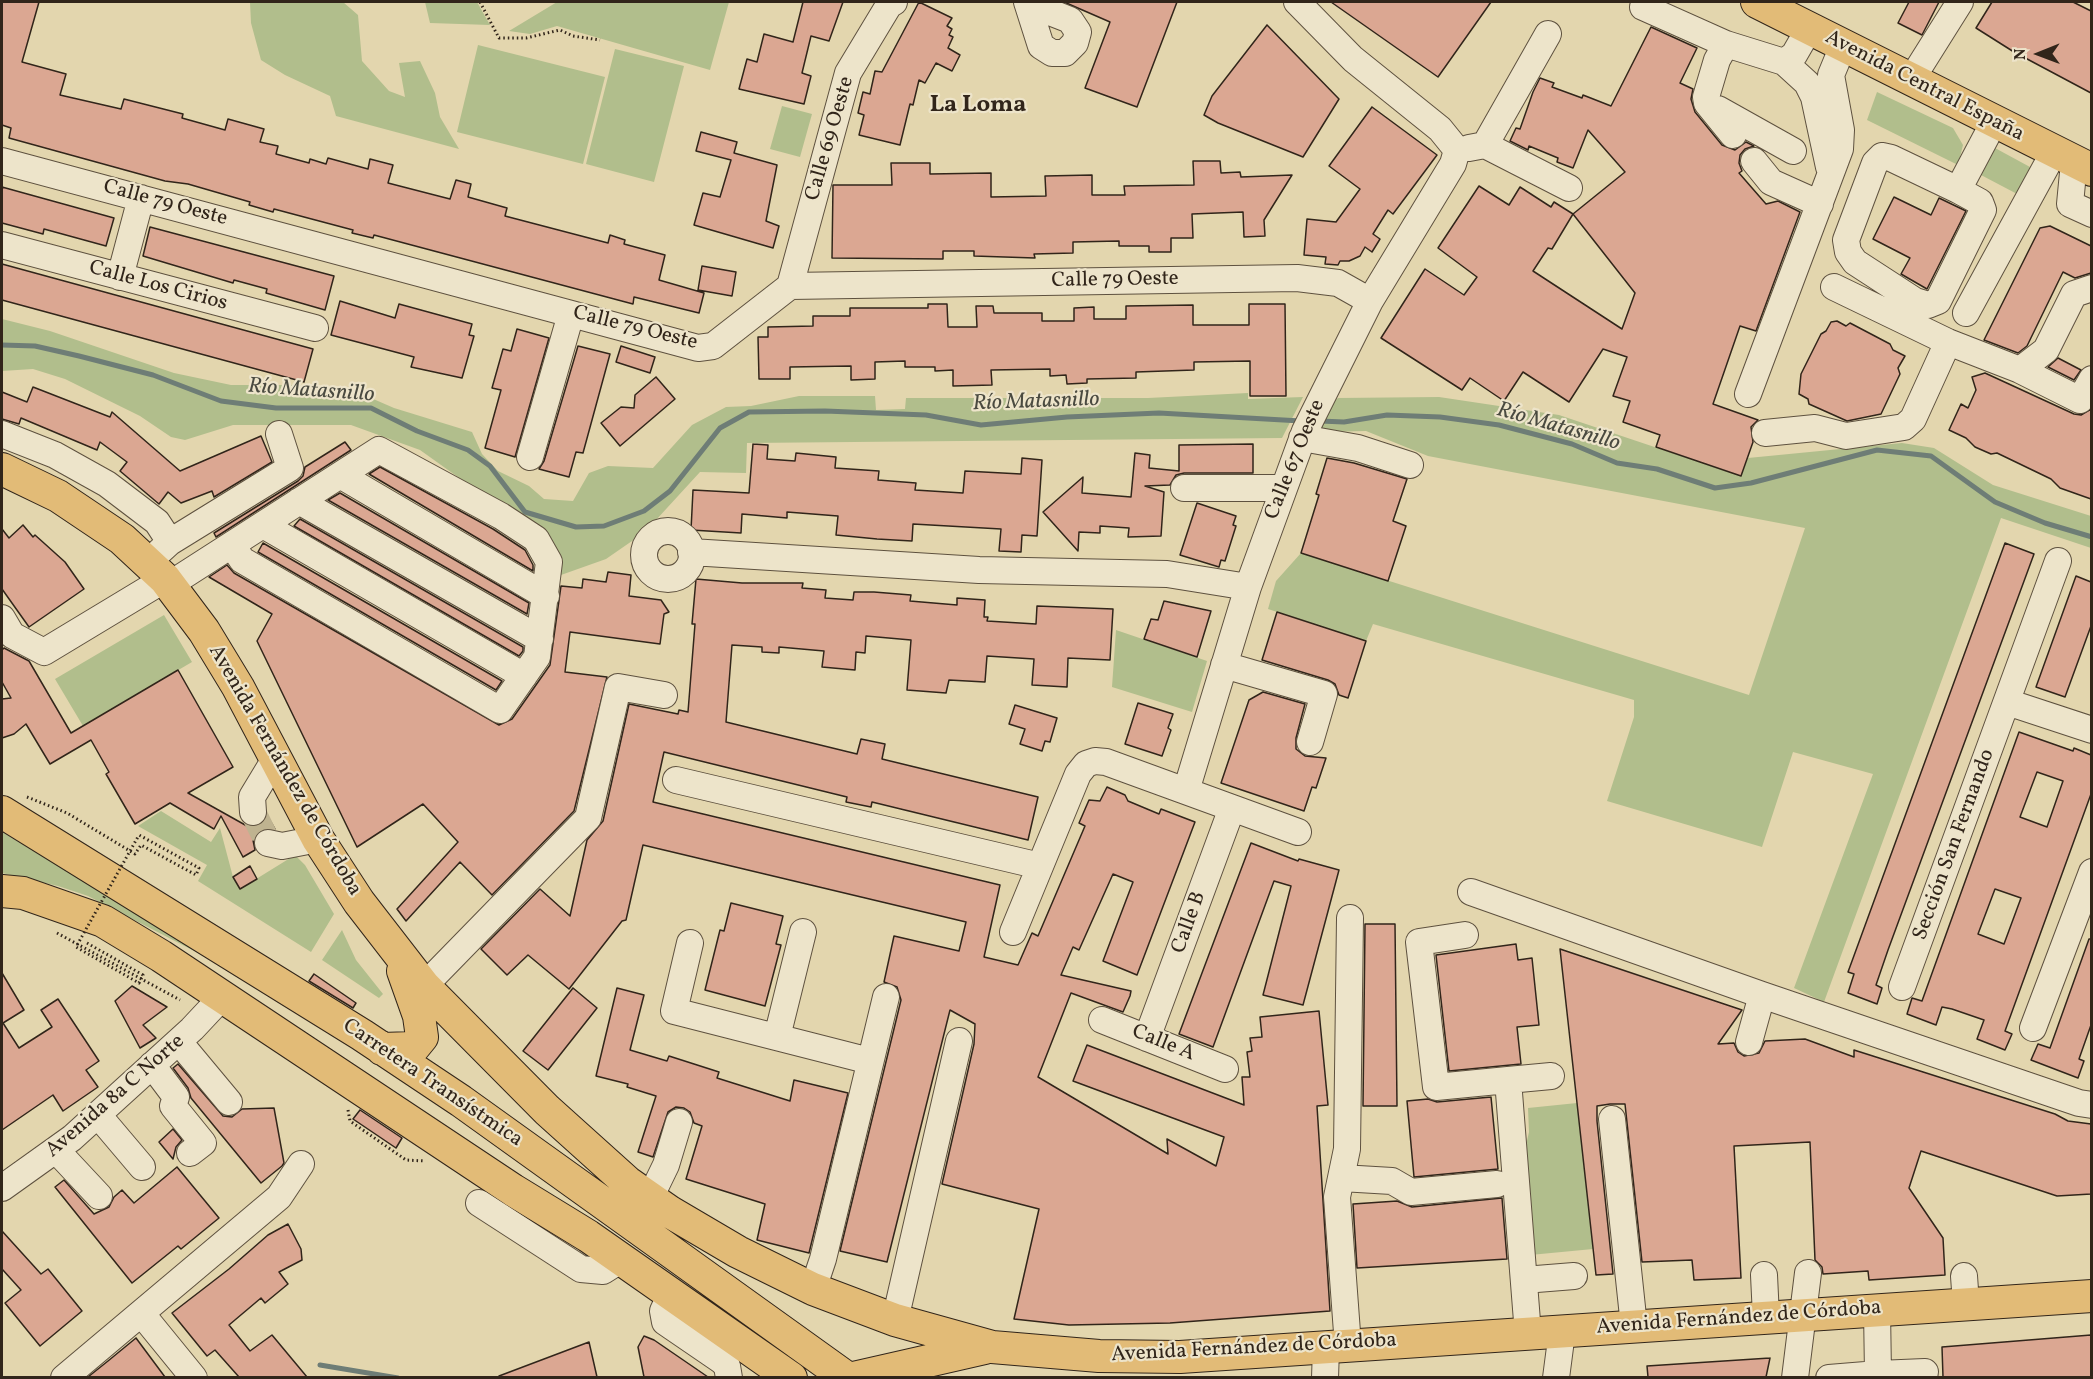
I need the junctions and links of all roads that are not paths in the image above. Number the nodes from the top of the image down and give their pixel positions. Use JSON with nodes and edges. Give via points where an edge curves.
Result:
{"nodes":[{"id":1,"x":894,"y":2,"type":"edge"},
{"id":2,"x":1297,"y":2,"type":"edge"},
{"id":3,"x":1757,"y":2,"type":"edge"},
{"id":4,"x":1960,"y":2,"type":"edge"},
{"id":5,"x":1643,"y":7,"type":"dead end"},
{"id":6,"x":1809,"y":29,"type":"junction"},
{"id":7,"x":1548,"y":34,"type":"dead end"},
{"id":8,"x":1726,"y":44,"type":"junction"},
{"id":9,"x":1843,"y":46,"type":"junction"},
{"id":10,"x":1784,"y":62,"type":"junction"},
{"id":11,"x":1911,"y":80,"type":"junction"},
{"id":12,"x":1707,"y":103,"type":"junction"},
{"id":13,"x":1994,"y":122,"type":"junction"},
{"id":14,"x":1733,"y":135,"type":"dead end"},
{"id":15,"x":1485,"y":145,"type":"junction"},
{"id":16,"x":1457,"y":150,"type":"junction"},
{"id":17,"x":1793,"y":151,"type":"dead end"},
{"id":18,"x":2,"y":161,"type":"edge"},
{"id":19,"x":1754,"y":161,"type":"dead end"},
{"id":20,"x":2073,"y":161,"type":"edge"},
{"id":21,"x":1830,"y":176,"type":"junction"},
{"id":22,"x":1569,"y":188,"type":"dead end"},
{"id":23,"x":1958,"y":190,"type":"junction"},
{"id":24,"x":141,"y":198,"type":"junction"},
{"id":25,"x":1820,"y":204,"type":"junction"},
{"id":26,"x":2091,"y":214,"type":"edge"},
{"id":27,"x":2,"y":245,"type":"edge"},
{"id":28,"x":120,"y":277,"type":"junction"},
{"id":29,"x":790,"y":286,"type":"junction"},
{"id":30,"x":1834,"y":287,"type":"dead end"},
{"id":31,"x":2091,"y":288,"type":"edge"},
{"id":32,"x":1370,"y":301,"type":"junction"},
{"id":33,"x":1966,"y":313,"type":"dead end"},
{"id":34,"x":571,"y":314,"type":"junction"},
{"id":35,"x":315,"y":328,"type":"dead end"},
{"id":36,"x":1948,"y":342,"type":"junction"},
{"id":37,"x":2020,"y":370,"type":"junction"},
{"id":38,"x":2091,"y":379,"type":"edge"},
{"id":39,"x":1748,"y":394,"type":"dead end"},
{"id":40,"x":1765,"y":433,"type":"dead end"},
{"id":41,"x":2,"y":434,"type":"edge"},
{"id":42,"x":279,"y":434,"type":"dead end"},
{"id":43,"x":1303,"y":434,"type":"junction"},
{"id":44,"x":530,"y":458,"type":"dead end"},
{"id":45,"x":1410,"y":465,"type":"dead end"},
{"id":46,"x":340,"y":476,"type":"junction"},
{"id":47,"x":5,"y":477,"type":"edge"},
{"id":48,"x":1184,"y":488,"type":"dead end"},
{"id":49,"x":1283,"y":488,"type":"junction"},
{"id":50,"x":299,"y":501,"type":"junction"},
{"id":51,"x":263,"y":525,"type":"junction"},
{"id":52,"x":170,"y":542,"type":"junction"},
{"id":53,"x":232,"y":545,"type":"junction"},
{"id":54,"x":691,"y":552,"type":"dead end"},
{"id":55,"x":2058,"y":561,"type":"dead end"},
{"id":56,"x":160,"y":576,"type":"junction"},
{"id":57,"x":1248,"y":587,"type":"junction"},
{"id":58,"x":546,"y":596,"type":"junction"},
{"id":59,"x":2,"y":618,"type":"edge"},
{"id":60,"x":540,"y":639,"type":"junction"},
{"id":61,"x":1224,"y":665,"type":"junction"},
{"id":62,"x":524,"y":676,"type":"junction"},
{"id":63,"x":664,"y":695,"type":"dead end"},
{"id":64,"x":2007,"y":702,"type":"junction"},
{"id":65,"x":2091,"y":730,"type":"edge"},
{"id":66,"x":1310,"y":742,"type":"dead end"},
{"id":67,"x":275,"y":759,"type":"junction"},
{"id":68,"x":676,"y":780,"type":"dead end"},
{"id":69,"x":1186,"y":792,"type":"junction"},
{"id":70,"x":12,"y":804,"type":"edge"},
{"id":71,"x":1232,"y":808,"type":"junction"},
{"id":72,"x":253,"y":812,"type":"tunnel mouth"},
{"id":73,"x":1299,"y":832,"type":"dead end"},
{"id":74,"x":318,"y":839,"type":"junction"},
{"id":75,"x":268,"y":843,"type":"dead end"},
{"id":76,"x":1040,"y":866,"type":"junction"},
{"id":77,"x":2091,"y":872,"type":"edge"},
{"id":78,"x":2,"y":891,"type":"edge"},
{"id":79,"x":1471,"y":892,"type":"dead end"},
{"id":80,"x":1350,"y":918,"type":"dead end"},
{"id":81,"x":803,"y":932,"type":"dead end"},
{"id":82,"x":1013,"y":932,"type":"dead end"},
{"id":83,"x":1466,"y":936,"type":"dead end"},
{"id":84,"x":690,"y":943,"type":"dead end"},
{"id":85,"x":394,"y":947,"type":"junction"},
{"id":86,"x":424,"y":986,"type":"junction"},
{"id":87,"x":1902,"y":987,"type":"dead end"},
{"id":88,"x":1762,"y":995,"type":"junction"},
{"id":89,"x":222,"y":997,"type":"junction"},
{"id":90,"x":886,"y":997,"type":"dead end"},
{"id":91,"x":1102,"y":1020,"type":"dead end"},
{"id":92,"x":2033,"y":1028,"type":"dead end"},
{"id":93,"x":777,"y":1037,"type":"junction"},
{"id":94,"x":1147,"y":1038,"type":"junction"},
{"id":95,"x":959,"y":1041,"type":"dead end"},
{"id":96,"x":179,"y":1042,"type":"junction"},
{"id":97,"x":1749,"y":1042,"type":"dead end"},
{"id":98,"x":382,"y":1049,"type":"junction"},
{"id":99,"x":870,"y":1061,"type":"junction"},
{"id":100,"x":153,"y":1065,"type":"junction"},
{"id":101,"x":1225,"y":1069,"type":"dead end"},
{"id":102,"x":1551,"y":1076,"type":"dead end"},
{"id":103,"x":1508,"y":1080,"type":"junction"},
{"id":104,"x":229,"y":1102,"type":"dead end"},
{"id":105,"x":2091,"y":1105,"type":"edge"},
{"id":106,"x":98,"y":1114,"type":"junction"},
{"id":107,"x":1612,"y":1119,"type":"dead end"},
{"id":108,"x":679,"y":1122,"type":"dead end"},
{"id":109,"x":56,"y":1150,"type":"junction"},
{"id":110,"x":190,"y":1153,"type":"dead end"},
{"id":111,"x":301,"y":1164,"type":"dead end"},
{"id":112,"x":142,"y":1167,"type":"dead end"},
{"id":113,"x":1341,"y":1178,"type":"junction"},
{"id":114,"x":1497,"y":1184,"type":"dead end"},
{"id":115,"x":2,"y":1188,"type":"edge"},
{"id":116,"x":99,"y":1197,"type":"dead end"},
{"id":117,"x":650,"y":1198,"type":"junction"},
{"id":118,"x":478,"y":1203,"type":"dead end"},
{"id":119,"x":622,"y":1259,"type":"junction"},
{"id":120,"x":1808,"y":1273,"type":"dead end"},
{"id":121,"x":1764,"y":1275,"type":"dead end"},
{"id":122,"x":1574,"y":1276,"type":"dead end"},
{"id":123,"x":1524,"y":1280,"type":"junction"},
{"id":124,"x":813,"y":1289,"type":"junction"},
{"id":125,"x":671,"y":1294,"type":"junction"},
{"id":126,"x":2091,"y":1296,"type":"edge"},
{"id":127,"x":1876,"y":1310,"type":"junction"},
{"id":128,"x":141,"y":1313,"type":"junction"},
{"id":129,"x":1804,"y":1315,"type":"junction"},
{"id":130,"x":1766,"y":1317,"type":"junction"},
{"id":131,"x":895,"y":1320,"type":"junction"},
{"id":132,"x":1634,"y":1326,"type":"junction"},
{"id":133,"x":1562,"y":1332,"type":"junction"},
{"id":134,"x":1528,"y":1334,"type":"junction"},
{"id":135,"x":992,"y":1347,"type":"junction"},
{"id":136,"x":943,"y":1356,"type":"junction"},
{"id":137,"x":1333,"y":1357,"type":"edge"},
{"id":138,"x":1132,"y":1367,"type":"edge"},
{"id":139,"x":1180,"y":1367,"type":"edge"},
{"id":140,"x":1925,"y":1372,"type":"dead end"},
{"id":141,"x":1878,"y":1374,"type":"junction"},
{"id":142,"x":64,"y":1377,"type":"edge"},
{"id":143,"x":194,"y":1377,"type":"edge"},
{"id":144,"x":729,"y":1377,"type":"edge"},
{"id":145,"x":791,"y":1377,"type":"edge"},
{"id":146,"x":847,"y":1377,"type":"edge"},
{"id":147,"x":853,"y":1377,"type":"edge"},
{"id":148,"x":919,"y":1377,"type":"edge"},
{"id":149,"x":1556,"y":1377,"type":"edge"},
{"id":150,"x":1795,"y":1377,"type":"edge"},
{"id":151,"x":1828,"y":1377,"type":"edge"}],
"edges":[{"from":1,"to":29,"type":"street","name":"Calle 69 Oeste","via":[[888,5],[848,73]]},
{"from":2,"to":16,"type":"street","via":[[1353,59],[1440,129]]},
{"from":3,"to":6,"type":"main road","name":"Avenida Central España"},
{"from":4,"to":11,"type":"street"},
{"from":5,"to":8,"type":"street"},
{"from":6,"to":9,"type":"main road","name":"Avenida Central España"},
{"from":6,"to":10,"type":"street","via":[[1794,55]]},
{"from":7,"to":15,"type":"street"},
{"from":8,"to":10,"type":"street"},
{"from":8,"to":12,"type":"street","via":[[1707,89]]},
{"from":9,"to":11,"type":"main road","name":"Avenida Central España"},
{"from":9,"to":21,"type":"street","via":[[1831,75],[1841,130],[1840,149]]},
{"from":10,"to":21,"type":"street","via":[[1808,83],[1814,97]]},
{"from":11,"to":13,"type":"main road","name":"Avenida Central España"},
{"from":12,"to":14,"type":"street"},
{"from":12,"to":17,"type":"street"},
{"from":13,"to":20,"type":"main road","name":"Avenida Central España"},
{"from":13,"to":23,"type":"street"},
{"from":15,"to":16,"type":"street"},
{"from":15,"to":22,"type":"street"},
{"from":16,"to":32,"type":"street","name":"Calle 67 Oeste","via":[[1453,164]]},
{"from":18,"to":24,"type":"street","name":"Calle 79 Oeste"},
{"from":19,"to":25,"type":"street","via":[[1770,182]]},
{"from":20,"to":26,"type":"street","via":[[2070,204]]},
{"from":20,"to":33,"type":"street"},
{"from":21,"to":25,"type":"street"},
{"from":23,"to":23,"type":"street","via":[[1980,202],[1983,210],[1938,301],[1928,305],[1915,302],[1855,262],[1848,252],[1846,240],[1875,163],[1882,156]]},
{"from":24,"to":28,"type":"street"},
{"from":24,"to":34,"type":"street","name":"Calle 79 Oeste"},
{"from":25,"to":39,"type":"street"},
{"from":27,"to":28,"type":"street","name":"Calle Los Cirios"},
{"from":28,"to":35,"type":"street","name":"Calle Los Cirios"},
{"from":29,"to":32,"type":"street","name":"Calle 79 Oeste","via":[[1297,278],[1338,283]]},
{"from":29,"to":34,"type":"street","name":"Calle 79 Oeste","via":[[713,346],[698,348]]},
{"from":30,"to":36,"type":"street"},
{"from":31,"to":37,"type":"street","via":[[2074,294],[2046,350]]},
{"from":32,"to":43,"type":"street","name":"Calle 67 Oeste"},
{"from":34,"to":44,"type":"street"},
{"from":36,"to":37,"type":"street"},
{"from":36,"to":40,"type":"street","via":[[1913,419],[1904,427],[1846,436],[1815,428]]},
{"from":37,"to":38,"type":"street","via":[[2080,400]]},
{"from":41,"to":52,"type":"street","via":[[55,455],[107,484],[157,522]]},
{"from":42,"to":52,"type":"street","via":[[290,468]]},
{"from":43,"to":45,"type":"street"},
{"from":43,"to":49,"type":"street","name":"Calle 67 Oeste"},
{"from":46,"to":50,"type":"street"},
{"from":46,"to":58,"type":"street"},
{"from":46,"to":58,"type":"street","via":[[379,450],[501,516],[536,539],[549,562]]},
{"from":47,"to":56,"type":"main road","name":"Avenida Fernández de Córdoba","via":[[58,496],[122,539]]},
{"from":48,"to":49,"type":"street"},
{"from":49,"to":57,"type":"street","name":"Calle 67 Oeste"},
{"from":50,"to":51,"type":"street"},
{"from":50,"to":60,"type":"street"},
{"from":51,"to":53,"type":"street"},
{"from":51,"to":62,"type":"street"},
{"from":52,"to":56,"type":"street"},
{"from":53,"to":56,"type":"street"},
{"from":53,"to":62,"type":"street","via":[[242,560],[500,710]]},
{"from":54,"to":57,"type":"street","via":[[979,570],[1167,574]]},
{"from":55,"to":64,"type":"street","name":"Sección San Fernando"},
{"from":56,"to":59,"type":"street","via":[[44,652],[12,635]]},
{"from":56,"to":67,"type":"main road","name":"Avenida Fernández de Córdoba","via":[[204,631]]},
{"from":57,"to":61,"type":"street","name":"Calle 67 Oeste"},
{"from":58,"to":60,"type":"street"},
{"from":60,"to":62,"type":"street","via":[[537,657]]},
{"from":61,"to":66,"type":"street","via":[[1324,694]]},
{"from":61,"to":69,"type":"street","name":"Calle 67 Oeste"},
{"from":63,"to":86,"type":"street","via":[[618,687],[588,818]]},
{"from":64,"to":65,"type":"street"},
{"from":64,"to":87,"type":"street","name":"Sección San Fernando"},
{"from":67,"to":72,"type":"street","via":[[252,797]]},
{"from":67,"to":74,"type":"main road","name":"Avenida Fernández de Córdoba"},
{"from":68,"to":76,"type":"street"},
{"from":69,"to":71,"type":"street"},
{"from":69,"to":76,"type":"street","via":[[1106,762],[1086,764],[1078,774]]},
{"from":70,"to":98,"type":"main road","name":"Carretera Transístmica","via":[[90,868]]},
{"from":71,"to":73,"type":"street"},
{"from":71,"to":94,"type":"street","name":"Calle B"},
{"from":74,"to":75,"type":"street","via":[[282,846]]},
{"from":74,"to":85,"type":"main road","name":"Avenida Fernández de Córdoba"},
{"from":76,"to":82,"type":"street"},
{"from":77,"to":92,"type":"street"},
{"from":78,"to":89,"type":"main road","name":"Carretera Transístmica","via":[[23,893],[103,921]]},
{"from":79,"to":88,"type":"street"},
{"from":80,"to":113,"type":"street","via":[[1347,1149]]},
{"from":81,"to":93,"type":"street"},
{"from":83,"to":103,"type":"street","via":[[1419,942],[1436,1087]]},
{"from":84,"to":93,"type":"street","via":[[674,1011]]},
{"from":85,"to":86,"type":"main road","name":"Avenida Fernández de Córdoba"},
{"from":85,"to":98,"type":"main road","via":[[419,1016],[422,1037],[413,1048]]},
{"from":86,"to":117,"type":"main road","name":"Avenida Fernández de Córdoba","via":[[584,1146]]},
{"from":88,"to":97,"type":"street"},
{"from":88,"to":105,"type":"street"},
{"from":89,"to":96,"type":"street","name":"Avenida 8a C Norte"},
{"from":89,"to":119,"type":"main road","name":"Carretera Transístmica"},
{"from":90,"to":99,"type":"street"},
{"from":91,"to":94,"type":"street","name":"Calle A"},
{"from":93,"to":99,"type":"street"},
{"from":94,"to":101,"type":"street","name":"Calle A"},
{"from":95,"to":131,"type":"street"},
{"from":96,"to":100,"type":"street","name":"Avenida 8a C Norte"},
{"from":96,"to":104,"type":"street"},
{"from":98,"to":146,"type":"main road","name":"Carretera Transístmica","via":[[461,1101]]},
{"from":99,"to":124,"type":"street"},
{"from":100,"to":106,"type":"street","name":"Avenida 8a C Norte"},
{"from":100,"to":110,"type":"street","via":[[176,1097],[173,1106],[203,1143]]},
{"from":102,"to":103,"type":"street"},
{"from":103,"to":123,"type":"street"},
{"from":106,"to":109,"type":"street","name":"Avenida 8a C Norte"},
{"from":106,"to":112,"type":"street"},
{"from":107,"to":132,"type":"street"},
{"from":108,"to":117,"type":"street","via":[[666,1165]]},
{"from":109,"to":115,"type":"street","name":"Avenida 8a C Norte"},
{"from":109,"to":116,"type":"street"},
{"from":111,"to":128,"type":"street","via":[[279,1197]]},
{"from":113,"to":114,"type":"street","via":[[1392,1181],[1411,1192]]},
{"from":113,"to":137,"type":"street","via":[[1337,1197]]},
{"from":117,"to":124,"type":"main road","name":"Avenida Fernández de Córdoba","via":[[738,1252]]},
{"from":118,"to":119,"type":"street","via":[[581,1269],[603,1270]]},
{"from":119,"to":125,"type":"main road","name":"Carretera Transístmica"},
{"from":120,"to":129,"type":"street"},
{"from":121,"to":130,"type":"street"},
{"from":122,"to":123,"type":"street"},
{"from":123,"to":134,"type":"street"},
{"from":124,"to":131,"type":"main road","name":"Avenida Fernández de Córdoba"},
{"from":125,"to":144,"type":"street","via":[[663,1311],[665,1322],[722,1361]]},
{"from":125,"to":145,"type":"main road","name":"Carretera Transístmica"},
{"from":126,"to":127,"type":"main road","name":"Avenida Fernández de Córdoba","via":[[1965,1290]]},
{"from":127,"to":129,"type":"main road","name":"Avenida Fernández de Córdoba"},
{"from":127,"to":141,"type":"street"},
{"from":128,"to":142,"type":"street"},
{"from":128,"to":143,"type":"street"},
{"from":129,"to":130,"type":"main road","name":"Avenida Fernández de Córdoba"},
{"from":129,"to":150,"type":"street"},
{"from":130,"to":132,"type":"main road","name":"Avenida Fernández de Córdoba"},
{"from":131,"to":135,"type":"main road","name":"Avenida Fernández de Córdoba"},
{"from":132,"to":133,"type":"main road","name":"Avenida Fernández de Córdoba"},
{"from":133,"to":134,"type":"main road","name":"Avenida Fernández de Córdoba"},
{"from":133,"to":149,"type":"street"},
{"from":134,"to":137,"type":"main road","name":"Avenida Fernández de Córdoba"},
{"from":135,"to":136,"type":"main road"},
{"from":135,"to":138,"type":"main road","name":"Avenida Fernández de Córdoba"},
{"from":136,"to":147,"type":"main road"},
{"from":136,"to":148,"type":"main road"},
{"from":137,"to":139,"type":"main road","name":"Avenida Fernández de Córdoba"},
{"from":138,"to":139,"type":"main road","name":"Avenida Fernández de Córdoba"},
{"from":140,"to":141,"type":"street"},
{"from":141,"to":151,"type":"street"}]}
